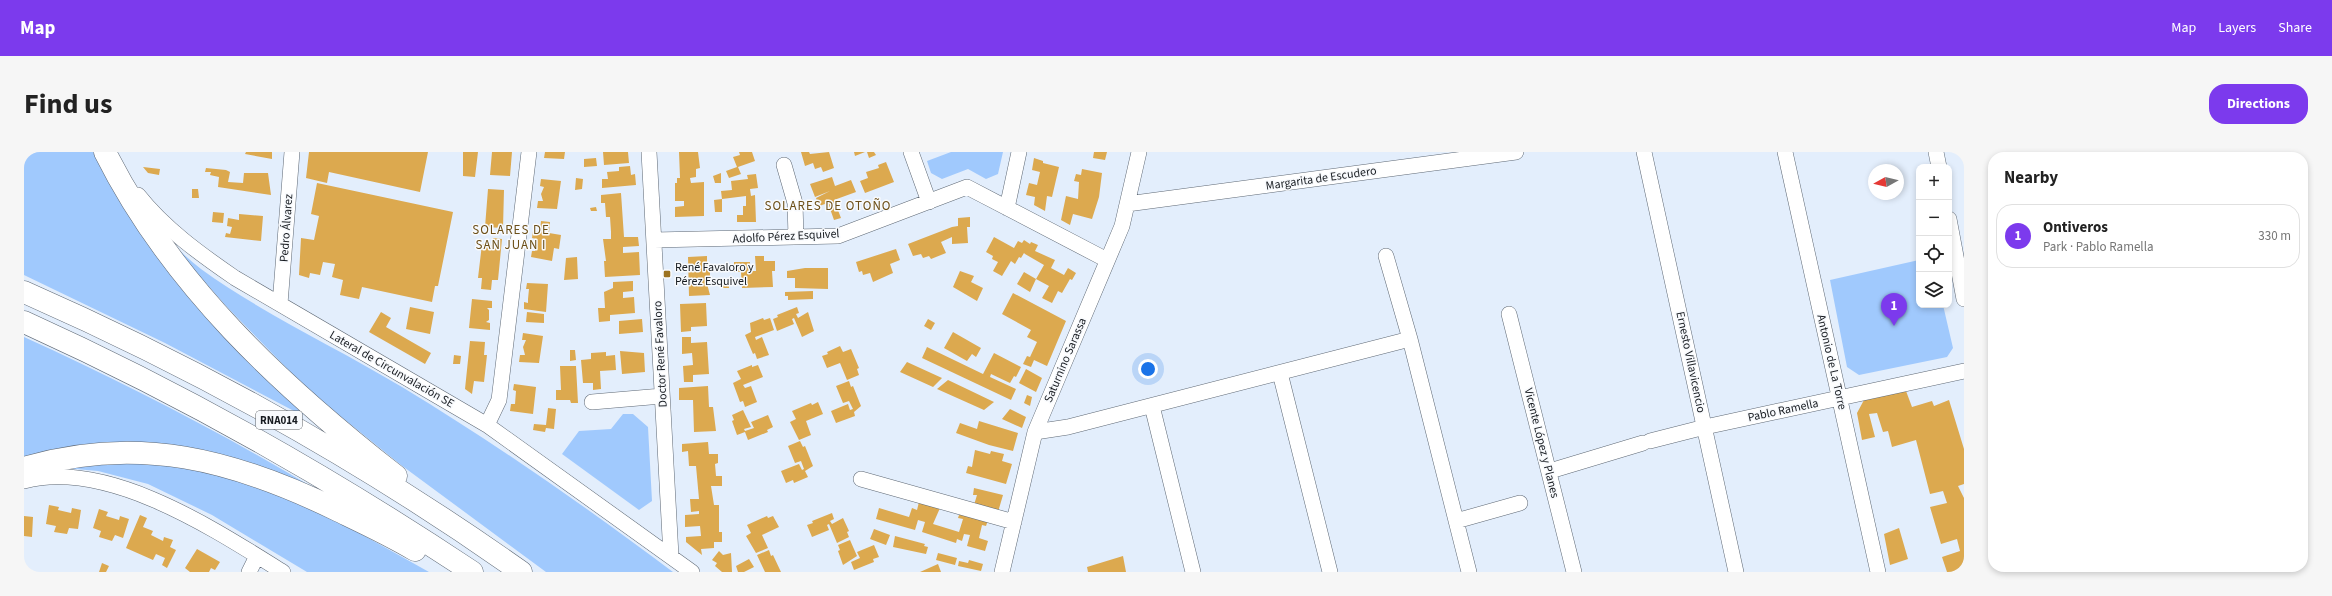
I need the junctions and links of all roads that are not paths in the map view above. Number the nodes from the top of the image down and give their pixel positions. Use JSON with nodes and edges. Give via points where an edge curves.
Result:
{"nodes":[{"id":1,"x":106,"y":152,"type":"edge"},
{"id":2,"x":292,"y":152,"type":"edge"},
{"id":3,"x":529,"y":152,"type":"edge"},
{"id":4,"x":649,"y":152,"type":"edge"},
{"id":5,"x":911,"y":152,"type":"edge"},
{"id":6,"x":1019,"y":152,"type":"edge"},
{"id":7,"x":1139,"y":152,"type":"edge"},
{"id":8,"x":1516,"y":152,"type":"edge"},
{"id":9,"x":1644,"y":152,"type":"edge"},
{"id":10,"x":1785,"y":152,"type":"edge"},
{"id":11,"x":1936,"y":152,"type":"edge"},
{"id":12,"x":1938,"y":164,"type":"edge"},
{"id":13,"x":784,"y":165,"type":"dead end"},
{"id":14,"x":929,"y":202,"type":"junction"},
{"id":15,"x":1127,"y":204,"type":"junction"},
{"id":16,"x":1008,"y":208,"type":"junction"},
{"id":17,"x":1952,"y":235,"type":"edge"},
{"id":18,"x":796,"y":237,"type":"junction"},
{"id":19,"x":654,"y":240,"type":"junction"},
{"id":20,"x":1386,"y":256,"type":"dead end"},
{"id":21,"x":1107,"y":260,"type":"junction"},
{"id":22,"x":24,"y":292,"type":"edge"},
{"id":23,"x":1964,"y":298,"type":"edge"},
{"id":24,"x":280,"y":304,"type":"junction"},
{"id":25,"x":1509,"y":314,"type":"dead end"},
{"id":26,"x":24,"y":322,"type":"edge"},
{"id":27,"x":1410,"y":339,"type":"junction"},
{"id":28,"x":1964,"y":371,"type":"edge"},
{"id":29,"x":1280,"y":373,"type":"junction"},
{"id":30,"x":662,"y":396,"type":"junction"},
{"id":31,"x":1840,"y":398,"type":"junction"},
{"id":32,"x":592,"y":402,"type":"dead end"},
{"id":33,"x":1152,"y":406,"type":"junction"},
{"id":34,"x":487,"y":425,"type":"junction"},
{"id":35,"x":1705,"y":427,"type":"junction"},
{"id":36,"x":1035,"y":432,"type":"junction"},
{"id":37,"x":24,"y":468,"type":"edge"},
{"id":38,"x":1550,"y":471,"type":"junction"},
{"id":39,"x":861,"y":479,"type":"dead end"},
{"id":40,"x":24,"y":481,"type":"edge"},
{"id":41,"x":1520,"y":503,"type":"dead end"},
{"id":42,"x":1456,"y":521,"type":"junction"},
{"id":43,"x":1014,"y":522,"type":"junction"},
{"id":44,"x":257,"y":556,"type":"junction"},
{"id":45,"x":497,"y":556,"type":"junction"},
{"id":46,"x":672,"y":556,"type":"junction"},
{"id":47,"x":249,"y":572,"type":"edge"},
{"id":48,"x":283,"y":572,"type":"edge"},
{"id":49,"x":452,"y":572,"type":"edge"},
{"id":50,"x":472,"y":572,"type":"edge"},
{"id":51,"x":520,"y":572,"type":"edge"},
{"id":52,"x":692,"y":572,"type":"edge"},
{"id":53,"x":1002,"y":572,"type":"edge"},
{"id":54,"x":1193,"y":572,"type":"edge"},
{"id":55,"x":1330,"y":572,"type":"edge"},
{"id":56,"x":1469,"y":572,"type":"edge"},
{"id":57,"x":1574,"y":572,"type":"edge"},
{"id":58,"x":1736,"y":572,"type":"edge"},
{"id":59,"x":1878,"y":572,"type":"edge"}],
"edges":[{"from":1,"to":24,"type":"street","name":"Lateral de Circunvalación SE","via":[[142,200],[164,222],[205,257]]},
{"from":1,"to":45,"type":"highway","via":[[120,183],[167,252],[216,312],[260,359],[339,431]]},
{"from":2,"to":24,"type":"street","name":"Pedro Álvarez"},
{"from":3,"to":34,"type":"street","via":[[498,400]]},
{"from":4,"to":19,"type":"street","name":"Doctor René Favaloro"},
{"from":5,"to":14,"type":"street"},
{"from":6,"to":16,"type":"street"},
{"from":7,"to":15,"type":"street","name":"Saturnino Sarassa"},
{"from":8,"to":15,"type":"street","name":"Margarita de Escudero"},
{"from":9,"to":35,"type":"street","name":"Ernesto Villavicencio"},
{"from":10,"to":31,"type":"street","name":"Antonio de La Torre"},
{"from":11,"to":12,"type":"street"},
{"from":13,"to":18,"type":"street","via":[[795,203]]},
{"from":14,"to":16,"type":"street","name":"Adolfo Pérez Esquivel","via":[[967,187]]},
{"from":14,"to":18,"type":"street","name":"Adolfo Pérez Esquivel","via":[[838,236]]},
{"from":15,"to":21,"type":"street","name":"Saturnino Sarassa","via":[[1122,226]]},
{"from":16,"to":21,"type":"street","name":"Adolfo Pérez Esquivel"},
{"from":17,"to":23,"type":"street"},
{"from":18,"to":19,"type":"street","name":"Adolfo Pérez Esquivel"},
{"from":19,"to":30,"type":"street","name":"Doctor René Favaloro"},
{"from":20,"to":27,"type":"street"},
{"from":21,"to":36,"type":"street","name":"Saturnino Sarassa"},
{"from":22,"to":45,"type":"highway","number":"RNA014","via":[[152,352],[241,399],[350,461]]},
{"from":24,"to":34,"type":"street","name":"Lateral de Circunvalación SE"},
{"from":25,"to":38,"type":"street","name":"Vicente López y Planes"},
{"from":26,"to":50,"type":"highway","number":"RNA014","via":[[182,398],[245,432],[390,518]]},
{"from":27,"to":29,"type":"street"},
{"from":27,"to":42,"type":"street"},
{"from":28,"to":31,"type":"street","name":"Pablo Ramella"},
{"from":29,"to":33,"type":"street"},
{"from":29,"to":55,"type":"street"},
{"from":30,"to":32,"type":"street"},
{"from":30,"to":46,"type":"street","name":"Doctor René Favaloro"},
{"from":31,"to":35,"type":"street","name":"Pablo Ramella"},
{"from":31,"to":59,"type":"street","name":"Antonio de La Torre"},
{"from":33,"to":36,"type":"street","via":[[1068,428]]},
{"from":33,"to":54,"type":"street"},
{"from":34,"to":46,"type":"street","name":"Lateral de Circunvalación SE"},
{"from":35,"to":38,"type":"street","name":"Pablo Ramella"},
{"from":35,"to":58,"type":"street","name":"Ernesto Villavicencio"},
{"from":36,"to":43,"type":"street","name":"Saturnino Sarassa"},
{"from":37,"to":49,"type":"highway","via":[[62,458],[117,452],[207,460],[255,475],[319,501],[407,545]]},
{"from":38,"to":57,"type":"street","name":"Vicente López y Planes"},
{"from":39,"to":43,"type":"street"},
{"from":40,"to":44,"type":"street","via":[[51,477],[69,478],[126,489],[173,509]]},
{"from":41,"to":42,"type":"street"},
{"from":42,"to":56,"type":"street"},
{"from":43,"to":53,"type":"street","name":"Saturnino Sarassa"},
{"from":44,"to":47,"type":"street"},
{"from":44,"to":48,"type":"street"},
{"from":45,"to":51,"type":"highway","number":"RNA014"},
{"from":46,"to":52,"type":"street","name":"Lateral de Circunvalación SE"}]}
